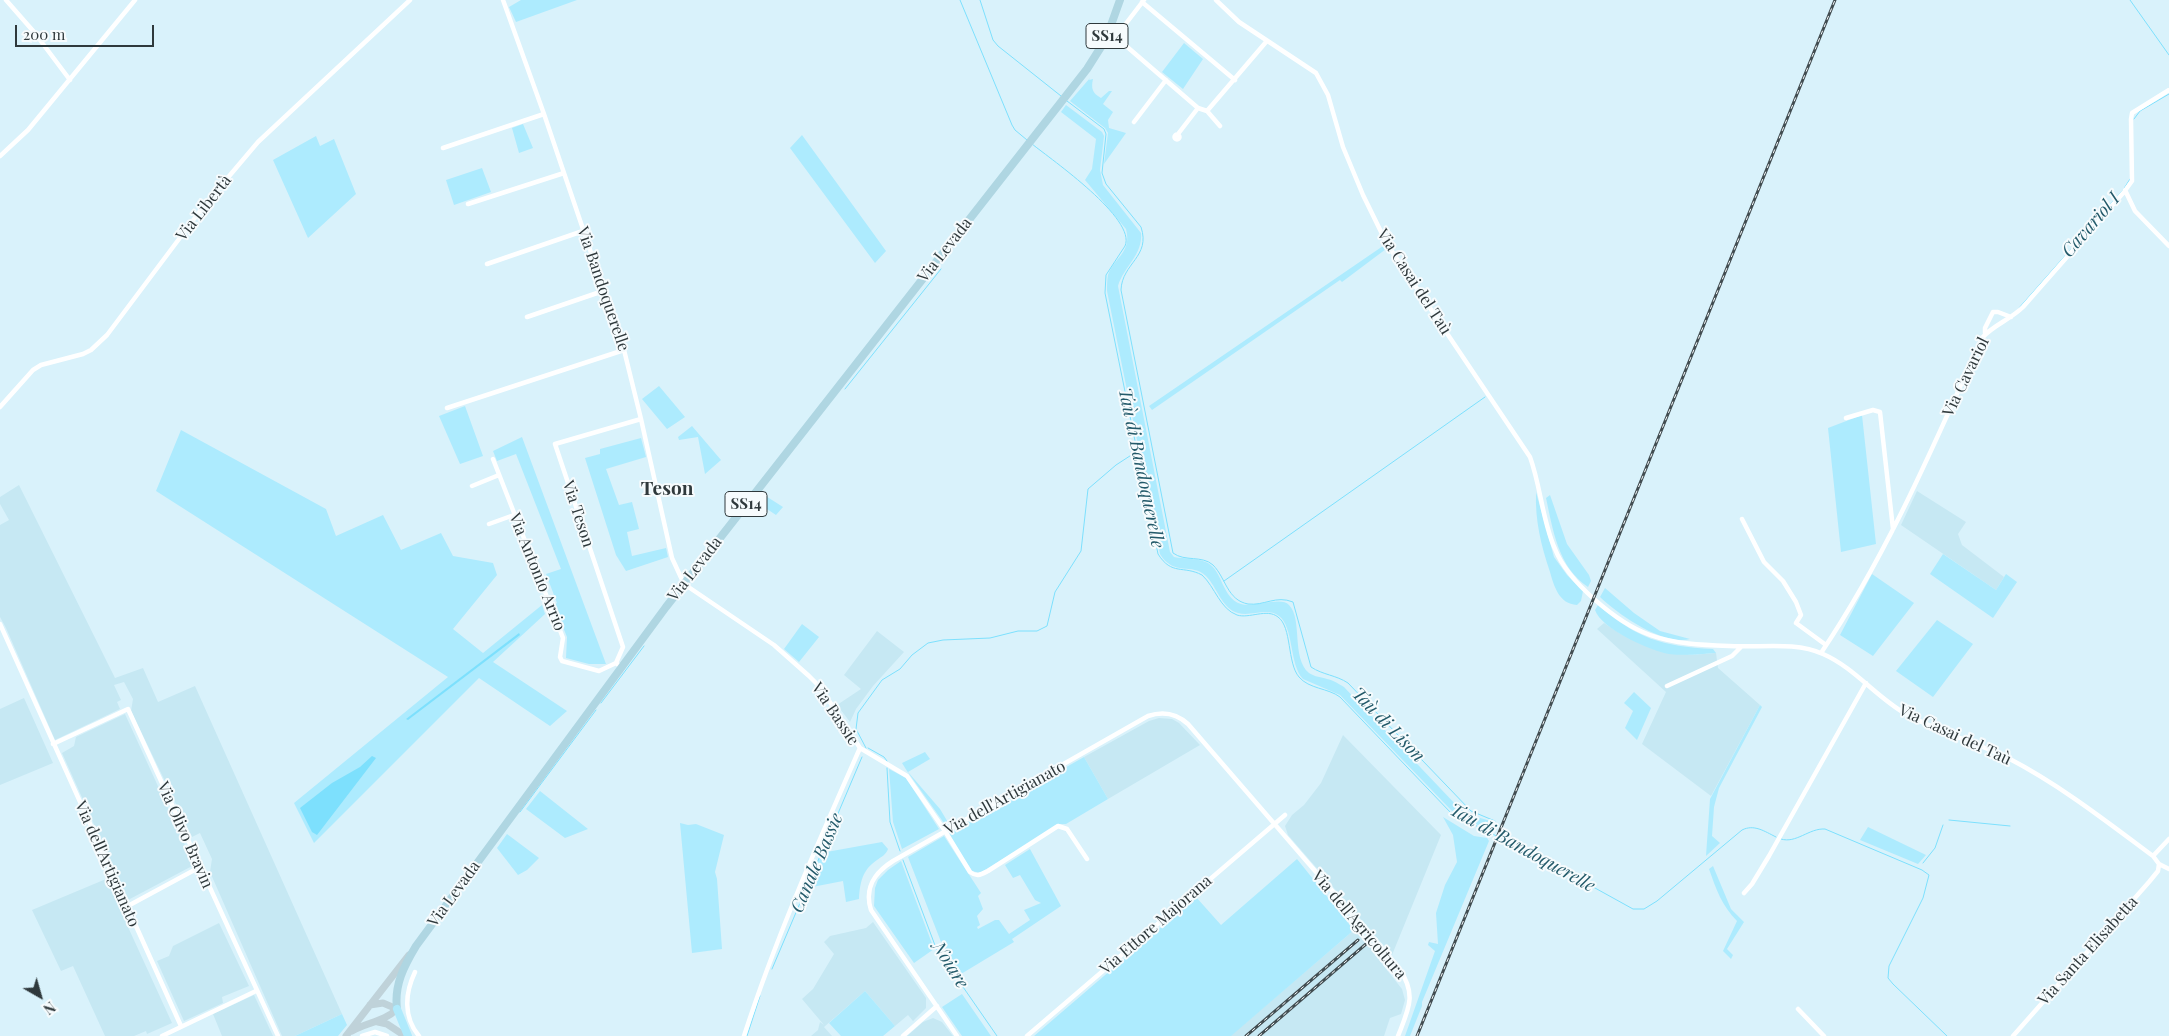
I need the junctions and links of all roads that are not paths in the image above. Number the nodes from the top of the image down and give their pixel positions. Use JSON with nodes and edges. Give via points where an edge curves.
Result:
{"nodes":[{"id":1,"x":6,"y":0,"type":"edge"},
{"id":2,"x":135,"y":0,"type":"edge"},
{"id":3,"x":410,"y":0,"type":"edge"},
{"id":4,"x":503,"y":0,"type":"edge"},
{"id":5,"x":1120,"y":0,"type":"edge"},
{"id":6,"x":1216,"y":0,"type":"edge"},
{"id":7,"x":1143,"y":1,"type":"edge"},
{"id":8,"x":1266,"y":42,"type":"junction"},
{"id":9,"x":70,"y":80,"type":"junction"},
{"id":10,"x":1166,"y":80,"type":"junction"},
{"id":11,"x":1235,"y":80,"type":"junction"},
{"id":12,"x":2169,"y":90,"type":"edge"},
{"id":13,"x":1198,"y":108,"type":"junction"},
{"id":14,"x":1207,"y":111,"type":"junction"},
{"id":15,"x":544,"y":114,"type":"junction"},
{"id":16,"x":1134,"y":122,"type":"dead end"},
{"id":17,"x":1220,"y":126,"type":"dead end"},
{"id":18,"x":1178,"y":134,"type":"dead end"},
{"id":19,"x":443,"y":148,"type":"dead end"},
{"id":20,"x":0,"y":156,"type":"edge"},
{"id":21,"x":564,"y":173,"type":"junction"},
{"id":22,"x":2125,"y":190,"type":"junction"},
{"id":23,"x":468,"y":204,"type":"dead end"},
{"id":24,"x":583,"y":232,"type":"junction"},
{"id":25,"x":2169,"y":246,"type":"edge"},
{"id":26,"x":487,"y":264,"type":"dead end"},
{"id":27,"x":604,"y":291,"type":"junction"},
{"id":28,"x":527,"y":317,"type":"dead end"},
{"id":29,"x":2011,"y":317,"type":"junction"},
{"id":30,"x":1985,"y":333,"type":"junction"},
{"id":31,"x":624,"y":350,"type":"junction"},
{"id":32,"x":0,"y":407,"type":"edge"},
{"id":33,"x":446,"y":408,"type":"dead end"},
{"id":34,"x":1846,"y":418,"type":"dead end"},
{"id":35,"x":641,"y":419,"type":"junction"},
{"id":36,"x":492,"y":459,"type":"dead end"},
{"id":37,"x":499,"y":476,"type":"junction"},
{"id":38,"x":472,"y":486,"type":"dead end"},
{"id":39,"x":514,"y":515,"type":"junction"},
{"id":40,"x":1742,"y":519,"type":"dead end"},
{"id":41,"x":489,"y":524,"type":"dead end"},
{"id":42,"x":1893,"y":529,"type":"junction"},
{"id":43,"x":684,"y":584,"type":"junction"},
{"id":44,"x":0,"y":624,"type":"edge"},
{"id":45,"x":1826,"y":645,"type":"junction"},
{"id":46,"x":1741,"y":647,"type":"junction"},
{"id":47,"x":1821,"y":653,"type":"junction"},
{"id":48,"x":618,"y":665,"type":"junction"},
{"id":49,"x":1866,"y":683,"type":"junction"},
{"id":50,"x":1667,"y":686,"type":"dead end"},
{"id":51,"x":53,"y":744,"type":"junction"},
{"id":52,"x":860,"y":748,"type":"junction"},
{"id":53,"x":1286,"y":815,"type":"dead end"},
{"id":54,"x":1274,"y":824,"type":"junction"},
{"id":55,"x":945,"y":831,"type":"junction"},
{"id":56,"x":2169,"y":839,"type":"edge"},
{"id":57,"x":2153,"y":856,"type":"junction"},
{"id":58,"x":1087,"y":860,"type":"dead end"},
{"id":59,"x":2159,"y":864,"type":"junction"},
{"id":60,"x":200,"y":867,"type":"junction"},
{"id":61,"x":2169,"y":869,"type":"edge"},
{"id":62,"x":1744,"y":893,"type":"dead end"},
{"id":63,"x":126,"y":907,"type":"junction"},
{"id":64,"x":416,"y":946,"type":"junction"},
{"id":65,"x":415,"y":972,"type":"dead end"},
{"id":66,"x":256,"y":991,"type":"junction"},
{"id":67,"x":369,"y":1006,"type":"junction"},
{"id":68,"x":937,"y":1006,"type":"junction"},
{"id":69,"x":396,"y":1009,"type":"junction"},
{"id":70,"x":1798,"y":1009,"type":"dead end"},
{"id":71,"x":375,"y":1021,"type":"junction"},
{"id":72,"x":181,"y":1026,"type":"junction"},
{"id":73,"x":348,"y":1034,"type":"edge"},
{"id":74,"x":162,"y":1036,"type":"edge"},
{"id":75,"x":278,"y":1036,"type":"edge"},
{"id":76,"x":362,"y":1036,"type":"edge"},
{"id":77,"x":387,"y":1036,"type":"edge"},
{"id":78,"x":406,"y":1036,"type":"edge"},
{"id":79,"x":419,"y":1036,"type":"edge"},
{"id":80,"x":744,"y":1036,"type":"edge"},
{"id":81,"x":903,"y":1036,"type":"edge"},
{"id":82,"x":957,"y":1036,"type":"edge"},
{"id":83,"x":1027,"y":1036,"type":"edge"},
{"id":84,"x":1398,"y":1036,"type":"edge"},
{"id":85,"x":1824,"y":1036,"type":"edge"},
{"id":86,"x":2013,"y":1036,"type":"edge"}],
"edges":[{"from":1,"to":9,"type":"street"},
{"from":2,"to":9,"type":"street"},
{"from":3,"to":32,"type":"street","name":"Via Libertà","via":[[258,142],[203,207],[107,335],[83,354],[41,365],[21,381]]},
{"from":4,"to":15,"type":"street","name":"Via Bandoquerelle"},
{"from":5,"to":43,"type":"main road","name":"Via Levada","number":"SS14","via":[[1106,39],[1087,69]]},
{"from":6,"to":8,"type":"street","name":"Via Casai del Taù"},
{"from":7,"to":10,"type":"street","via":[[1118,34],[1120,41]]},
{"from":7,"to":11,"type":"street"},
{"from":8,"to":11,"type":"street"},
{"from":8,"to":46,"type":"street","name":"Via Casai del Taù","via":[[1316,73],[1324,86],[1343,147],[1374,218],[1407,276],[1530,457],[1538,477],[1554,548],[1565,568],[1599,602],[1650,635],[1684,643]]},
{"from":9,"to":20,"type":"street","via":[[28,130]]},
{"from":10,"to":13,"type":"street"},
{"from":10,"to":16,"type":"street"},
{"from":11,"to":14,"type":"street"},
{"from":12,"to":22,"type":"street","name":"Via Cavariol","via":[[2132,113],[2132,181]]},
{"from":13,"to":14,"type":"street"},
{"from":13,"to":18,"type":"street"},
{"from":14,"to":17,"type":"street"},
{"from":15,"to":19,"type":"street"},
{"from":15,"to":21,"type":"street","name":"Via Bandoquerelle"},
{"from":21,"to":23,"type":"street"},
{"from":21,"to":24,"type":"street","name":"Via Bandoquerelle"},
{"from":22,"to":25,"type":"street","via":[[2135,211]]},
{"from":22,"to":29,"type":"street","name":"Via Cavariol"},
{"from":24,"to":26,"type":"street"},
{"from":24,"to":27,"type":"street","name":"Via Bandoquerelle"},
{"from":27,"to":28,"type":"street"},
{"from":27,"to":31,"type":"street","name":"Via Bandoquerelle"},
{"from":29,"to":30,"type":"street","name":"Via Cavariol"},
{"from":29,"to":30,"type":"street","via":[[1994,312]]},
{"from":30,"to":42,"type":"street","name":"Via Cavariol"},
{"from":31,"to":33,"type":"street"},
{"from":31,"to":35,"type":"street","name":"Via Bandoquerelle"},
{"from":34,"to":42,"type":"street","via":[[1873,410],[1880,412]]},
{"from":35,"to":43,"type":"street","name":"Via Bandoquerelle","via":[[672,558]]},
{"from":35,"to":48,"type":"street","name":"Via Teson","via":[[555,444],[623,647]]},
{"from":36,"to":37,"type":"street","name":"Via Antonio Arrio"},
{"from":37,"to":38,"type":"street"},
{"from":37,"to":39,"type":"street","name":"Via Antonio Arrio"},
{"from":39,"to":41,"type":"street"},
{"from":39,"to":48,"type":"street","name":"Via Antonio Arrio","via":[[563,638],[562,661],[600,671]]},
{"from":40,"to":45,"type":"street","via":[[1764,562],[1783,581],[1796,602],[1800,615],[1796,623]]},
{"from":42,"to":45,"type":"street","name":"Via Cavariol"},
{"from":43,"to":48,"type":"main road","name":"Via Levada","number":"SS14"},
{"from":43,"to":52,"type":"street","name":"Via Bassie","via":[[797,664],[820,687]]},
{"from":44,"to":51,"type":"street","name":"Via dell'Artigianato"},
{"from":45,"to":47,"type":"street","name":"Via Cavariol"},
{"from":46,"to":47,"type":"street","name":"Via Casai del Taù","via":[[1794,647]]},
{"from":46,"to":50,"type":"street","via":[[1732,656]]},
{"from":47,"to":49,"type":"street","name":"Via Casai del Taù","via":[[1842,663]]},
{"from":48,"to":64,"type":"main road","name":"Via Levada","number":"SS14"},
{"from":49,"to":57,"type":"street","name":"Via Casai del Taù","via":[[1904,713],[2009,759],[2079,800]]},
{"from":49,"to":62,"type":"street","via":[[1769,856]]},
{"from":51,"to":60,"type":"street","name":"Via Olivo Bravin","via":[[128,709]]},
{"from":51,"to":63,"type":"street","name":"Via dell'Artigianato"},
{"from":52,"to":55,"type":"street","via":[[907,776]]},
{"from":52,"to":80,"type":"street","name":"Via Bassie","via":[[804,874]]},
{"from":53,"to":54,"type":"street","name":"Via Ettore Majorana"},
{"from":54,"to":55,"type":"street","name":"Via dell'Artigianato","via":[[1188,724],[1164,713],[1148,716]]},
{"from":54,"to":83,"type":"street","name":"Via Ettore Majorana"},
{"from":54,"to":84,"type":"street","name":"Via dell'Agricoltura","via":[[1406,978],[1411,996],[1410,1008]]},
{"from":55,"to":58,"type":"street","via":[[974,875],[988,871],[1058,826],[1068,829]]},
{"from":55,"to":68,"type":"street","name":"Via dell'Artigianato","via":[[878,872],[871,882],[869,899],[874,915]]},
{"from":56,"to":57,"type":"street"},
{"from":57,"to":59,"type":"street","name":"Via Casai del Taù"},
{"from":59,"to":61,"type":"street"},
{"from":59,"to":86,"type":"street","name":"Via Santa Elisabetta","via":[[2150,882]]},
{"from":60,"to":63,"type":"street"},
{"from":60,"to":66,"type":"street","name":"Via Olivo Bravin"},
{"from":63,"to":72,"type":"street","name":"Via dell'Artigianato"},
{"from":64,"to":67,"type":"main road","name":"Via Levada"},
{"from":64,"to":69,"type":"main road","number":"SS14","via":[[399,980]]},
{"from":65,"to":79,"type":"street","via":[[407,995],[407,1008]]},
{"from":66,"to":72,"type":"street"},
{"from":66,"to":75,"type":"street","name":"Via Olivo Bravin"},
{"from":67,"to":69,"type":"main road","via":[[383,1002]]},
{"from":67,"to":73,"type":"main road","name":"Via Levada"},
{"from":68,"to":81,"type":"street"},
{"from":68,"to":82,"type":"street","name":"Via dell'Artigianato"},
{"from":69,"to":71,"type":"main road","via":[[386,1018]]},
{"from":69,"to":78,"type":"highway"},
{"from":70,"to":85,"type":"street"},
{"from":71,"to":73,"type":"main road"},
{"from":71,"to":78,"type":"main road","via":[[387,1024]]},
{"from":72,"to":74,"type":"street"},
{"from":73,"to":76,"type":"street"},
{"from":76,"to":77,"type":"street","via":[[374,1032]]}]}
